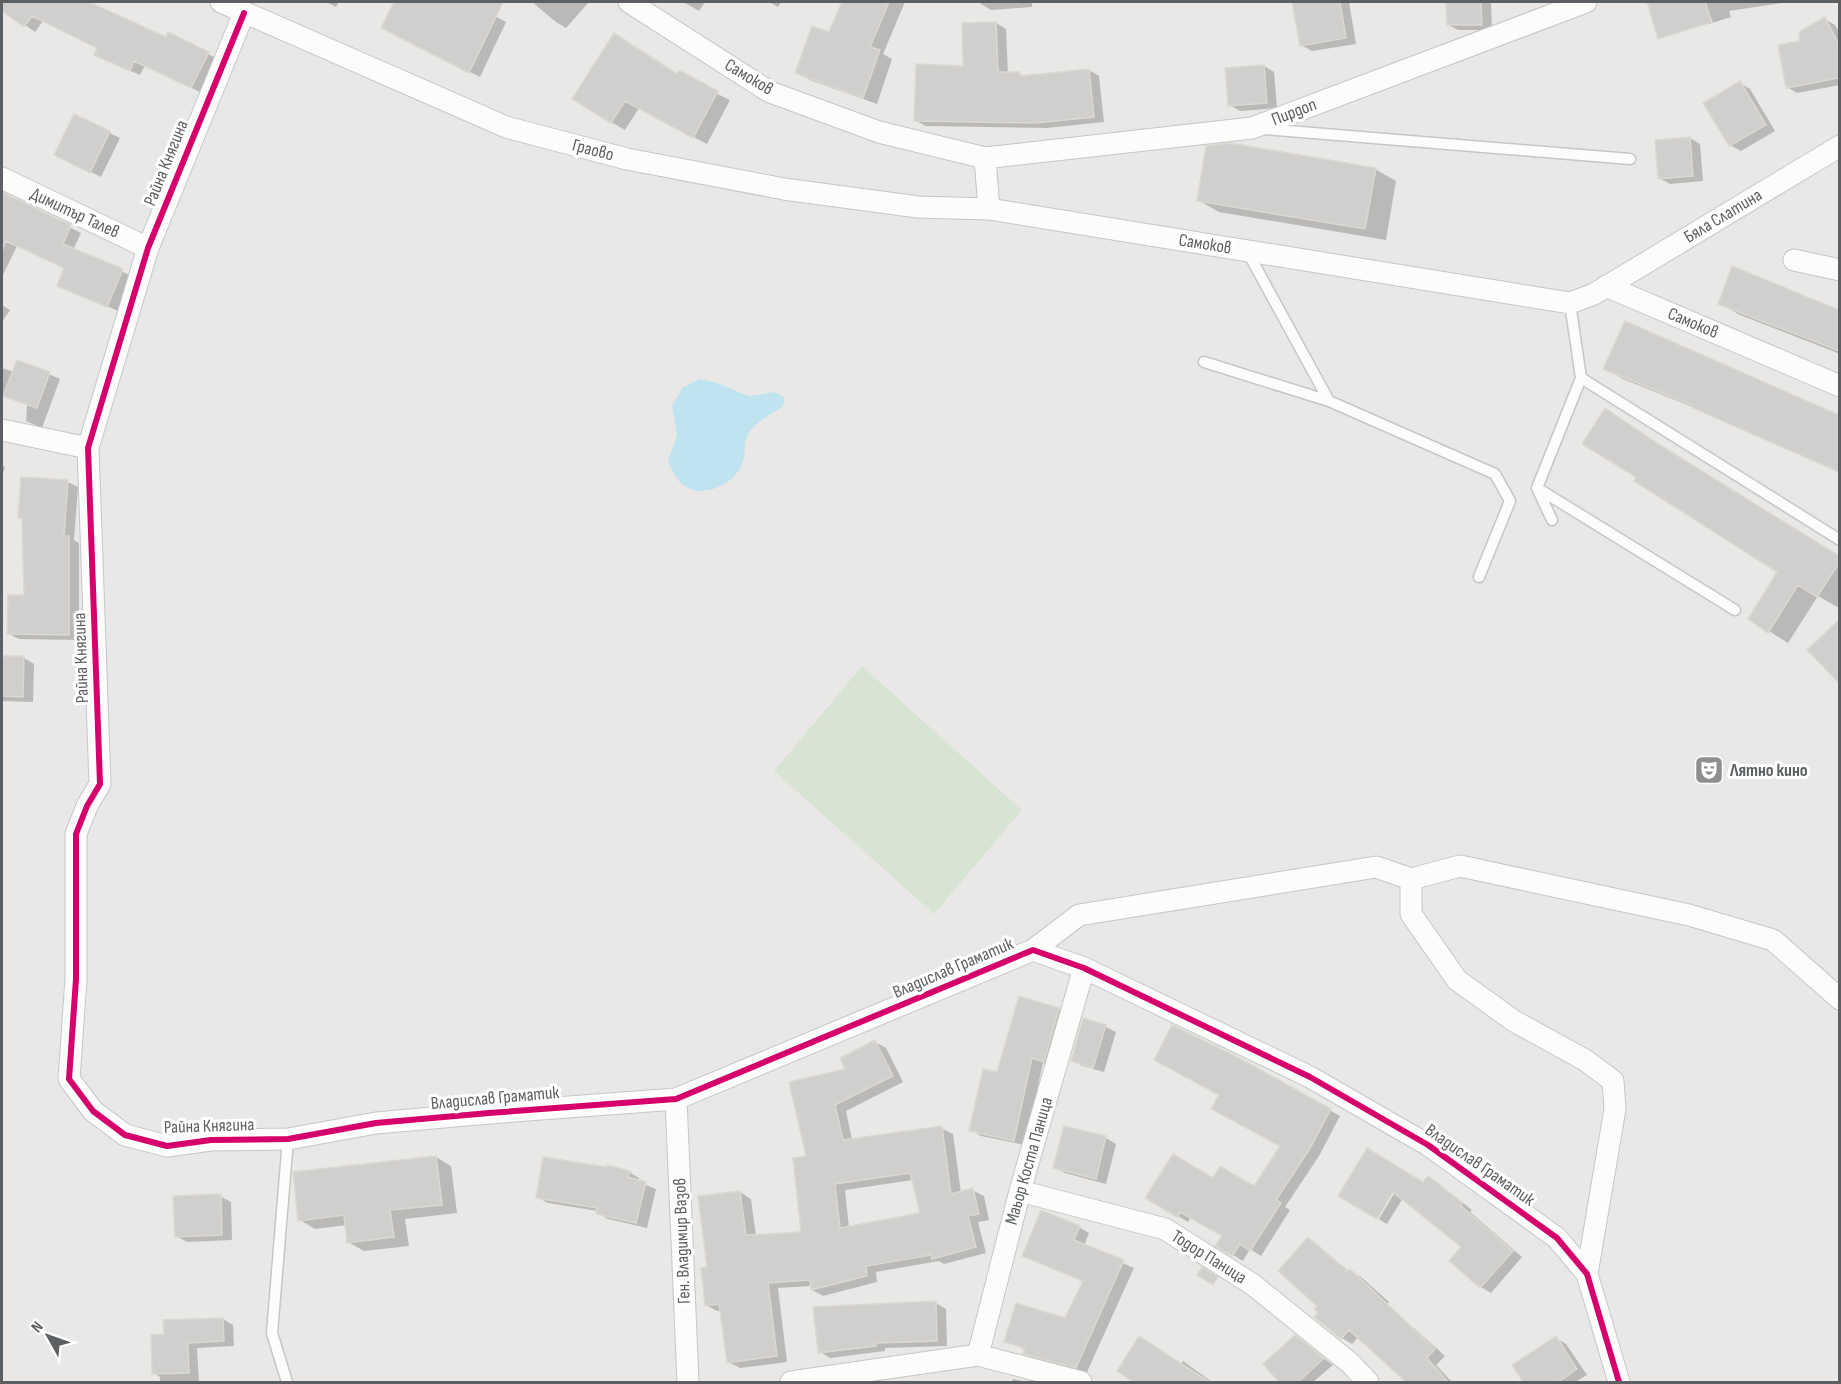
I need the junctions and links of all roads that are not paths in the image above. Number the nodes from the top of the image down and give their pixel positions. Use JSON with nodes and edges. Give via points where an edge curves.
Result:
{"nodes":[{"id":1,"x":221,"y":2,"type":"edge"},
{"id":2,"x":629,"y":2,"type":"edge"},
{"id":3,"x":1586,"y":2,"type":"edge"},
{"id":4,"x":244,"y":13,"type":"junction"},
{"id":5,"x":1252,"y":128,"type":"junction"},
{"id":6,"x":1839,"y":146,"type":"edge"},
{"id":7,"x":986,"y":158,"type":"junction"},
{"id":8,"x":1629,"y":159,"type":"dead end"},
{"id":9,"x":2,"y":178,"type":"edge"},
{"id":10,"x":989,"y":209,"type":"junction"},
{"id":11,"x":148,"y":248,"type":"junction"},
{"id":12,"x":1247,"y":251,"type":"junction"},
{"id":13,"x":1794,"y":260,"type":"dead end"},
{"id":14,"x":1839,"y":270,"type":"edge"},
{"id":15,"x":1606,"y":286,"type":"junction"},
{"id":16,"x":1570,"y":303,"type":"junction"},
{"id":17,"x":1204,"y":362,"type":"dead end"},
{"id":18,"x":1581,"y":378,"type":"junction"},
{"id":19,"x":1839,"y":386,"type":"edge"},
{"id":20,"x":1329,"y":401,"type":"junction"},
{"id":21,"x":2,"y":430,"type":"edge"},
{"id":22,"x":88,"y":448,"type":"junction"},
{"id":23,"x":1538,"y":488,"type":"junction"},
{"id":24,"x":1552,"y":520,"type":"dead end"},
{"id":25,"x":1839,"y":540,"type":"edge"},
{"id":26,"x":1479,"y":577,"type":"dead end"},
{"id":27,"x":1735,"y":610,"type":"dead end"},
{"id":28,"x":1411,"y":879,"type":"junction"},
{"id":29,"x":1033,"y":950,"type":"junction"},
{"id":30,"x":1084,"y":968,"type":"junction"},
{"id":31,"x":1839,"y":999,"type":"edge"},
{"id":32,"x":676,"y":1099,"type":"junction"},
{"id":33,"x":288,"y":1138,"type":"junction"},
{"id":34,"x":1020,"y":1191,"type":"junction"},
{"id":35,"x":1587,"y":1274,"type":"junction"},
{"id":36,"x":978,"y":1355,"type":"junction"},
{"id":37,"x":1618,"y":1382,"type":"edge"},
{"id":38,"x":287,"y":1383,"type":"edge"},
{"id":39,"x":688,"y":1383,"type":"edge"},
{"id":40,"x":791,"y":1383,"type":"edge"},
{"id":41,"x":1081,"y":1383,"type":"edge"},
{"id":42,"x":1368,"y":1383,"type":"edge"}],
"edges":[{"from":1,"to":4,"type":"street","name":"Граово"},
{"from":2,"to":7,"type":"street","name":"Самоков","via":[[770,92],[879,132]]},
{"from":3,"to":5,"type":"street","name":"Пирдоп"},
{"from":4,"to":10,"type":"street","name":"Граово","via":[[506,127],[605,153],[784,189],[918,207]]},
{"from":4,"to":11,"type":"street","name":"Райна Княгина"},
{"from":5,"to":7,"type":"street","name":"Пирдоп"},
{"from":5,"to":8,"type":"lane"},
{"from":6,"to":15,"type":"street","name":"Бяла Слатина"},
{"from":7,"to":10,"type":"street"},
{"from":9,"to":11,"type":"street","name":"Димитър Талев"},
{"from":10,"to":12,"type":"street","name":"Самоков"},
{"from":11,"to":22,"type":"street","name":"Райна Княгина"},
{"from":12,"to":16,"type":"street","name":"Самоков"},
{"from":12,"to":20,"type":"lane"},
{"from":13,"to":14,"type":"street"},
{"from":15,"to":16,"type":"street"},
{"from":15,"to":19,"type":"street","name":"Самоков"},
{"from":16,"to":18,"type":"lane"},
{"from":17,"to":20,"type":"lane"},
{"from":18,"to":23,"type":"lane"},
{"from":18,"to":25,"type":"lane"},
{"from":20,"to":26,"type":"lane","via":[[1495,474],[1510,501]]},
{"from":21,"to":22,"type":"street"},
{"from":22,"to":33,"type":"street","name":"Райна Княгина","via":[[100,784],[76,834],[76,979],[69,1079],[93,1111],[125,1135],[167,1146],[211,1140]]},
{"from":23,"to":24,"type":"lane"},
{"from":23,"to":27,"type":"lane"},
{"from":28,"to":29,"type":"street","via":[[1376,867],[1079,915]]},
{"from":28,"to":31,"type":"street","via":[[1460,866],[1689,915],[1773,940]]},
{"from":28,"to":35,"type":"street","via":[[1411,914],[1457,980],[1514,1021],[1585,1060],[1613,1082],[1615,1109]]},
{"from":29,"to":30,"type":"street","name":"Владислав Граматик"},
{"from":29,"to":32,"type":"street","name":"Владислав Граматик"},
{"from":30,"to":34,"type":"street","name":"Маьор Коста Паница"},
{"from":30,"to":35,"type":"street","name":"Владислав Граматик","via":[[1310,1077],[1428,1145],[1557,1238]]},
{"from":32,"to":33,"type":"street","name":"Владислав Граматик","via":[[376,1123]]},
{"from":32,"to":39,"type":"street","name":"Ген. Владимир Вазов"},
{"from":33,"to":38,"type":"lane","via":[[272,1333]]},
{"from":34,"to":36,"type":"street","name":"Маьор Коста Паница"},
{"from":34,"to":42,"type":"street","name":"Тодор Паница","via":[[1165,1228],[1252,1284],[1350,1363]]},
{"from":35,"to":37,"type":"street","name":"Владислав Граматик"},
{"from":36,"to":40,"type":"street"},
{"from":36,"to":41,"type":"street"}]}
